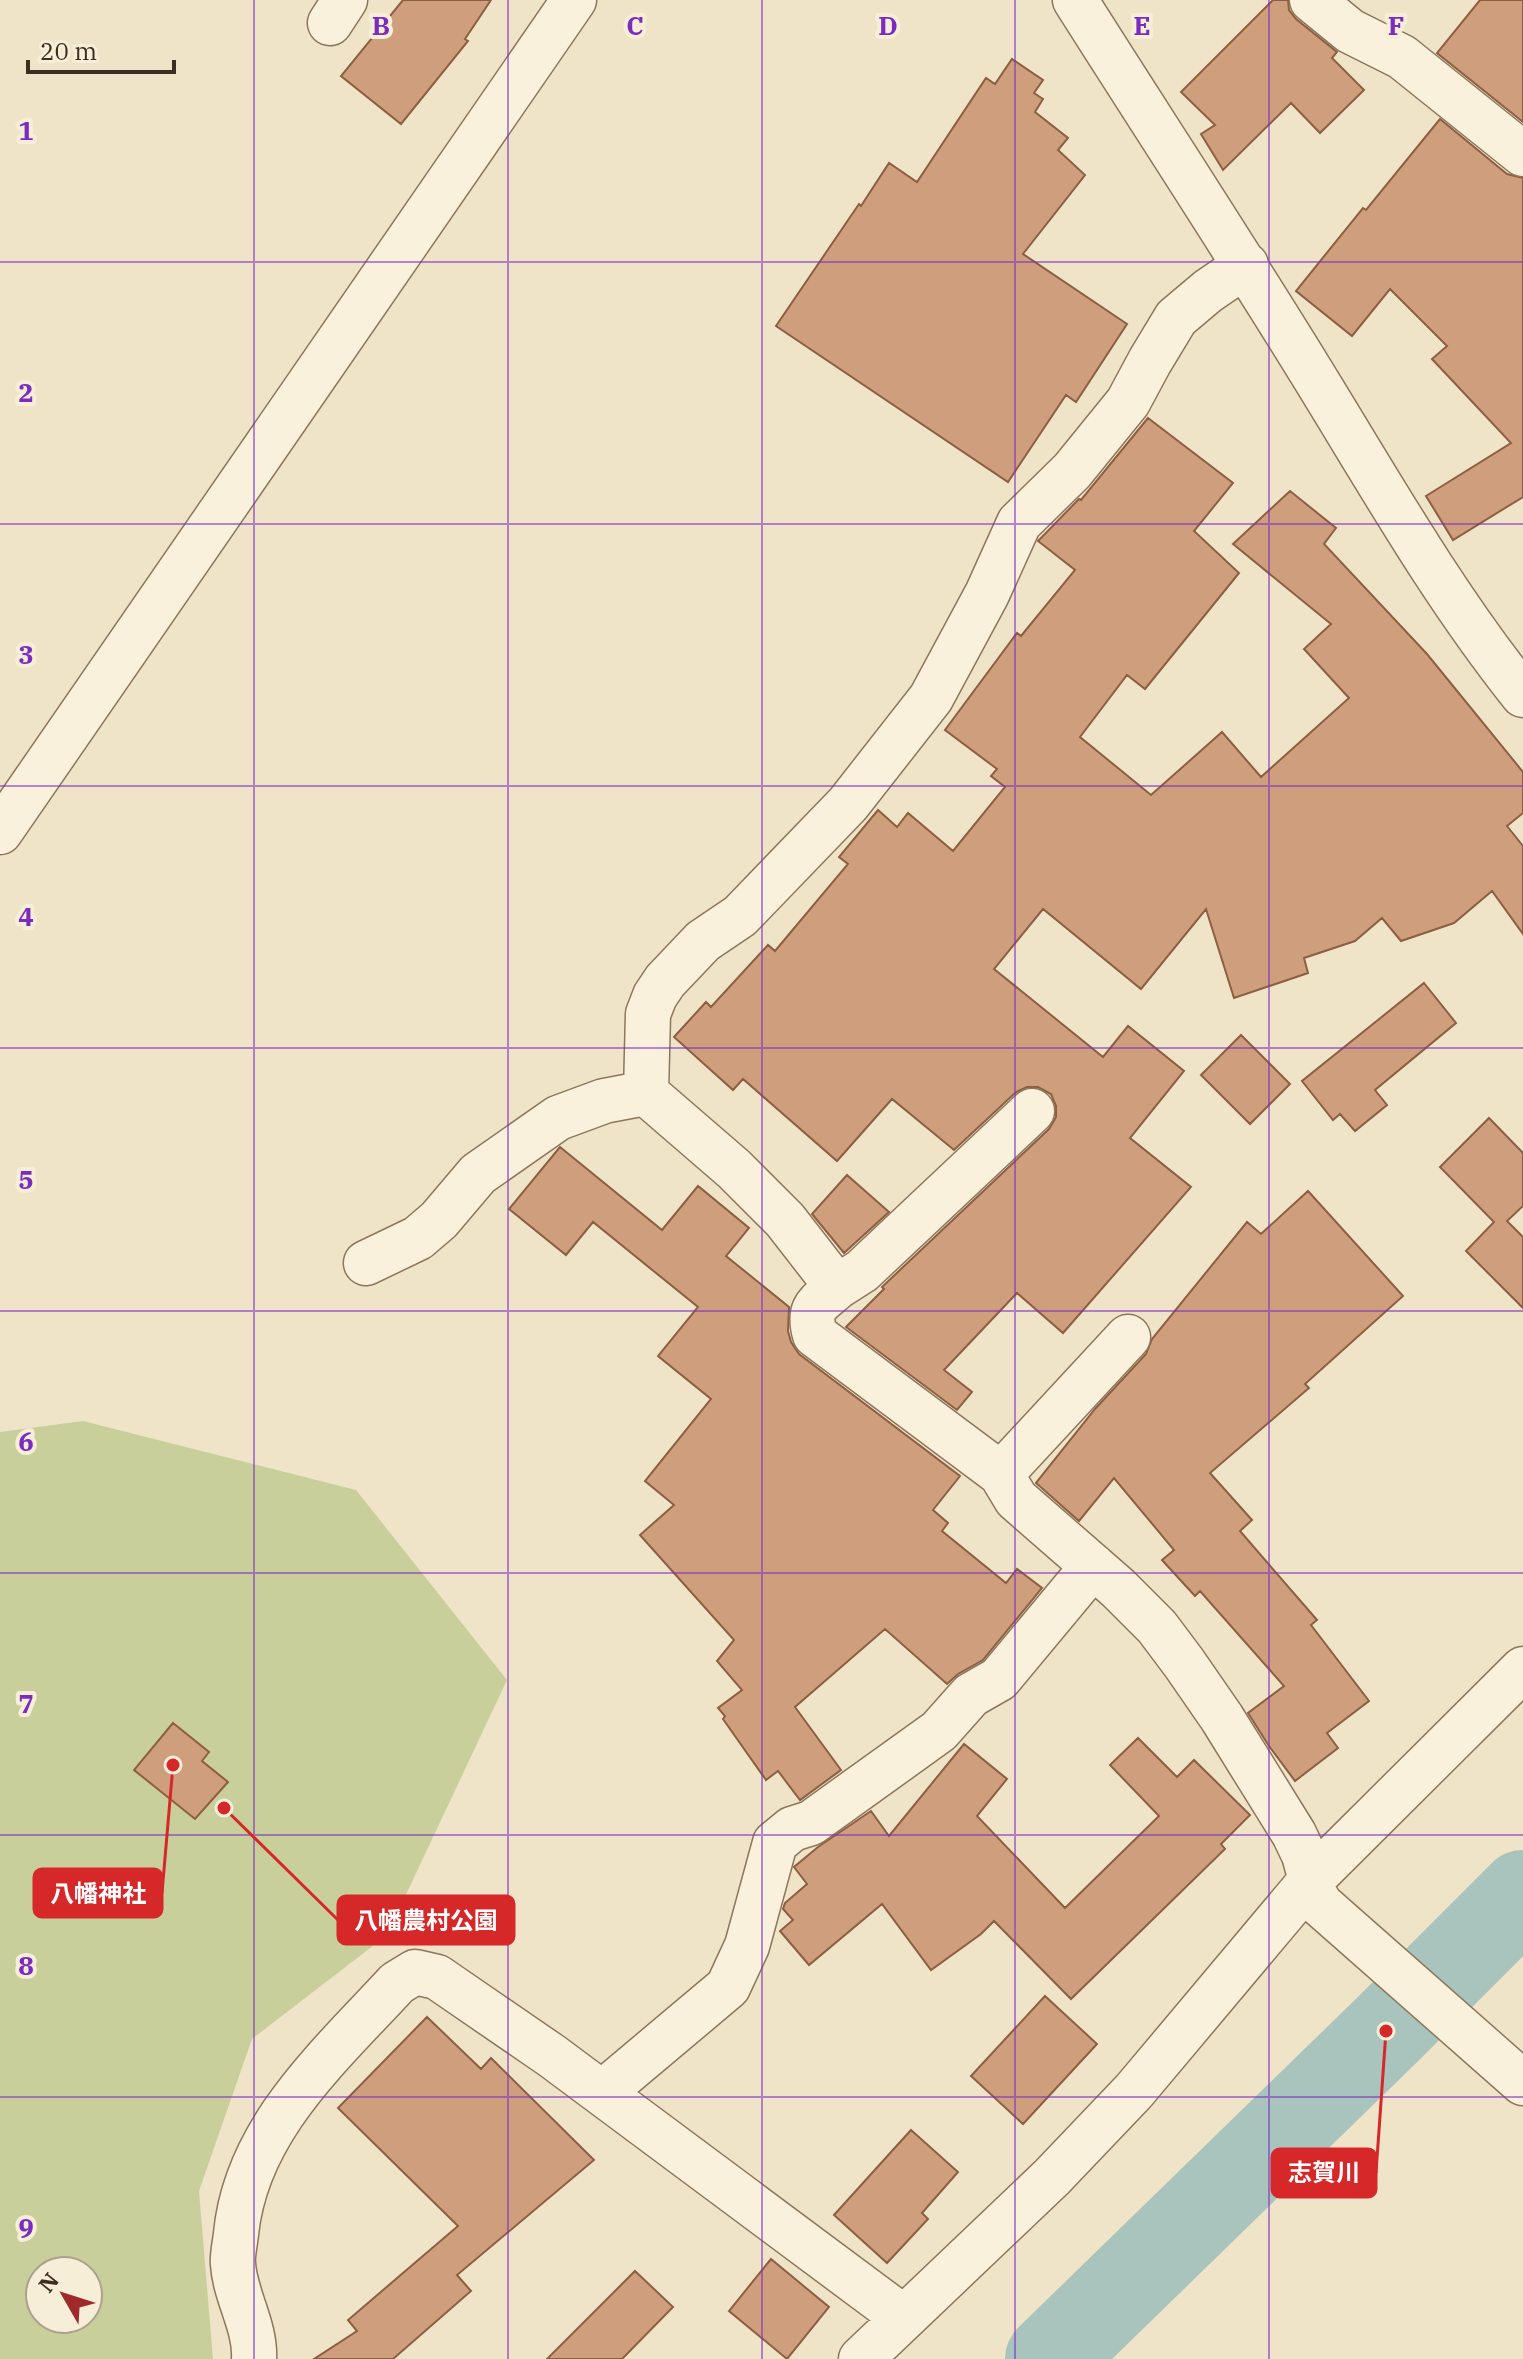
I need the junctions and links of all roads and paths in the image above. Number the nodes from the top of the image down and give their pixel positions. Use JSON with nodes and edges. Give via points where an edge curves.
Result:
{"nodes":[{"id":1,"x":574,"y":0,"type":"edge"},
{"id":2,"x":1075,"y":0,"type":"edge"},
{"id":3,"x":1312,"y":0,"type":"edge"},
{"id":4,"x":1523,"y":154,"type":"edge"},
{"id":5,"x":1246,"y":265,"type":"junction"},
{"id":6,"x":1523,"y":695,"type":"edge"},
{"id":7,"x":0,"y":832,"type":"edge"},
{"id":8,"x":646,"y":1093,"type":"junction"},
{"id":9,"x":1032,"y":1111,"type":"dead end"},
{"id":10,"x":366,"y":1263,"type":"dead end"},
{"id":11,"x":837,"y":1287,"type":"junction"},
{"id":12,"x":1128,"y":1337,"type":"dead end"},
{"id":13,"x":1001,"y":1474,"type":"junction"},
{"id":14,"x":1093,"y":1566,"type":"junction"},
{"id":15,"x":1523,"y":1669,"type":"edge"},
{"id":16,"x":1316,"y":1892,"type":"junction"},
{"id":17,"x":1522,"y":2081,"type":"edge"},
{"id":18,"x":602,"y":2093,"type":"junction"},
{"id":19,"x":904,"y":2318,"type":"junction"},
{"id":20,"x":254,"y":2359,"type":"edge"},
{"id":21,"x":861,"y":2359,"type":"edge"}],
"edges":[{"from":1,"to":7,"type":"street"},
{"from":2,"to":5,"type":"street"},
{"from":3,"to":4,"type":"street","via":[[1350,31],[1402,57]]},
{"from":5,"to":6,"type":"street","via":[[1439,578]]},
{"from":5,"to":8,"type":"street","via":[[1176,318],[1128,402],[1072,471],[1019,523],[931,698],[848,804],[740,916],[703,941],[665,981],[648,1014]]},
{"from":8,"to":10,"type":"street","via":[[558,1118],[478,1174],[418,1238]]},
{"from":8,"to":11,"type":"street","via":[[785,1220]]},
{"from":9,"to":11,"type":"street","via":[[862,1271]]},
{"from":11,"to":13,"type":"street","via":[[815,1306],[815,1335]]},
{"from":12,"to":13,"type":"street"},
{"from":13,"to":14,"type":"street","via":[[1016,1499]]},
{"from":14,"to":16,"type":"street","via":[[1157,1627],[1184,1663],[1294,1834]]},
{"from":14,"to":18,"type":"street","via":[[999,1679],[971,1695],[939,1731],[775,1843],[747,1946],[728,1987]]},
{"from":15,"to":16,"type":"street"},
{"from":16,"to":17,"type":"street"},
{"from":16,"to":19,"type":"street","via":[[1052,2177]]},
{"from":18,"to":19,"type":"street"},
{"from":18,"to":20,"type":"street","via":[[437,1977],[415,1972],[397,1983],[302,2086],[247,2177],[233,2263]]},
{"from":19,"to":21,"type":"street"}]}
